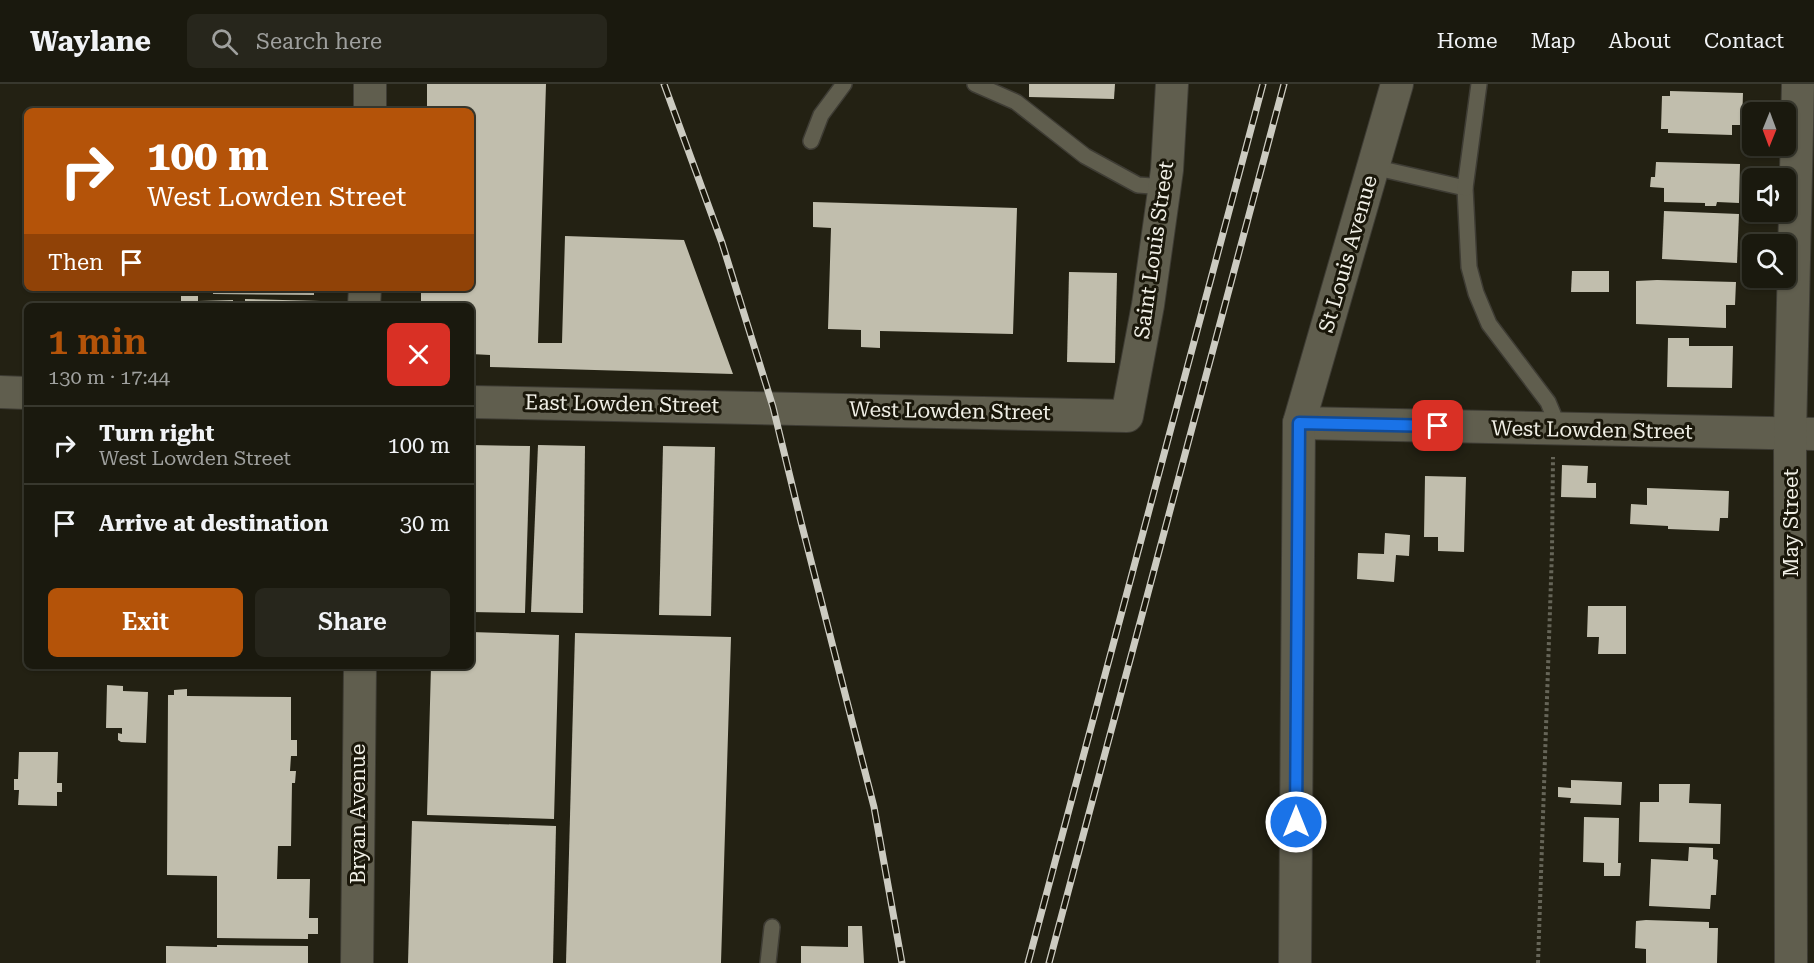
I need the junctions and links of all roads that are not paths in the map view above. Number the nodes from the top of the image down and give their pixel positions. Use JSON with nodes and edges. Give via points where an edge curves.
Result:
{"nodes":[{"id":1,"x":370,"y":84,"type":"edge"},
{"id":2,"x":844,"y":84,"type":"edge"},
{"id":3,"x":975,"y":84,"type":"edge"},
{"id":4,"x":1172,"y":84,"type":"edge"},
{"id":5,"x":1397,"y":84,"type":"edge"},
{"id":6,"x":1479,"y":84,"type":"edge"},
{"id":7,"x":1798,"y":84,"type":"edge"},
{"id":8,"x":370,"y":108,"type":"edge"},
{"id":9,"x":812,"y":141,"type":"dead end"},
{"id":10,"x":1373,"y":167,"type":"junction"},
{"id":11,"x":1165,"y":187,"type":"junction"},
{"id":12,"x":1465,"y":188,"type":"junction"},
{"id":13,"x":0,"y":392,"type":"edge"},
{"id":14,"x":24,"y":393,"type":"edge"},
{"id":15,"x":474,"y":402,"type":"edge"},
{"id":16,"x":773,"y":407,"type":"joint"},
{"id":17,"x":1127,"y":416,"type":"joint"},
{"id":18,"x":1299,"y":423,"type":"junction"},
{"id":19,"x":1553,"y":429,"type":"junction"},
{"id":20,"x":1802,"y":434,"type":"edge"},
{"id":21,"x":360,"y":669,"type":"edge"},
{"id":22,"x":771,"y":927,"type":"dead end"},
{"id":23,"x":357,"y":963,"type":"edge"},
{"id":24,"x":768,"y":963,"type":"edge"},
{"id":25,"x":1295,"y":963,"type":"edge"},
{"id":26,"x":1791,"y":963,"type":"edge"}],
"edges":[{"from":1,"to":8,"type":"street"},
{"from":2,"to":9,"type":"lane","via":[[821,115]]},
{"from":3,"to":11,"type":"lane","via":[[1016,102],[1085,156],[1138,185]]},
{"from":4,"to":11,"type":"street","name":"Saint Louis Street"},
{"from":5,"to":10,"type":"street","name":"St Louis Avenue"},
{"from":6,"to":12,"type":"lane"},
{"from":7,"to":20,"type":"street","name":"May Street"},
{"from":10,"to":12,"type":"lane"},
{"from":10,"to":18,"type":"street","name":"St Louis Avenue"},
{"from":11,"to":17,"type":"street","name":"Saint Louis Street"},
{"from":12,"to":19,"type":"lane","via":[[1468,267],[1476,293],[1489,324],[1548,402]]},
{"from":13,"to":14,"type":"street"},
{"from":15,"to":16,"type":"street","name":"East Lowden Street"},
{"from":16,"to":17,"type":"street","name":"West Lowden Street"},
{"from":18,"to":19,"type":"street","name":"West Lowden Street"},
{"from":18,"to":25,"type":"street","name":"St Louis Avenue"},
{"from":19,"to":20,"type":"street","name":"West Lowden Street"},
{"from":20,"to":26,"type":"street","name":"May Street"},
{"from":21,"to":23,"type":"street","name":"Bryan Avenue"},
{"from":22,"to":24,"type":"lane"}]}
